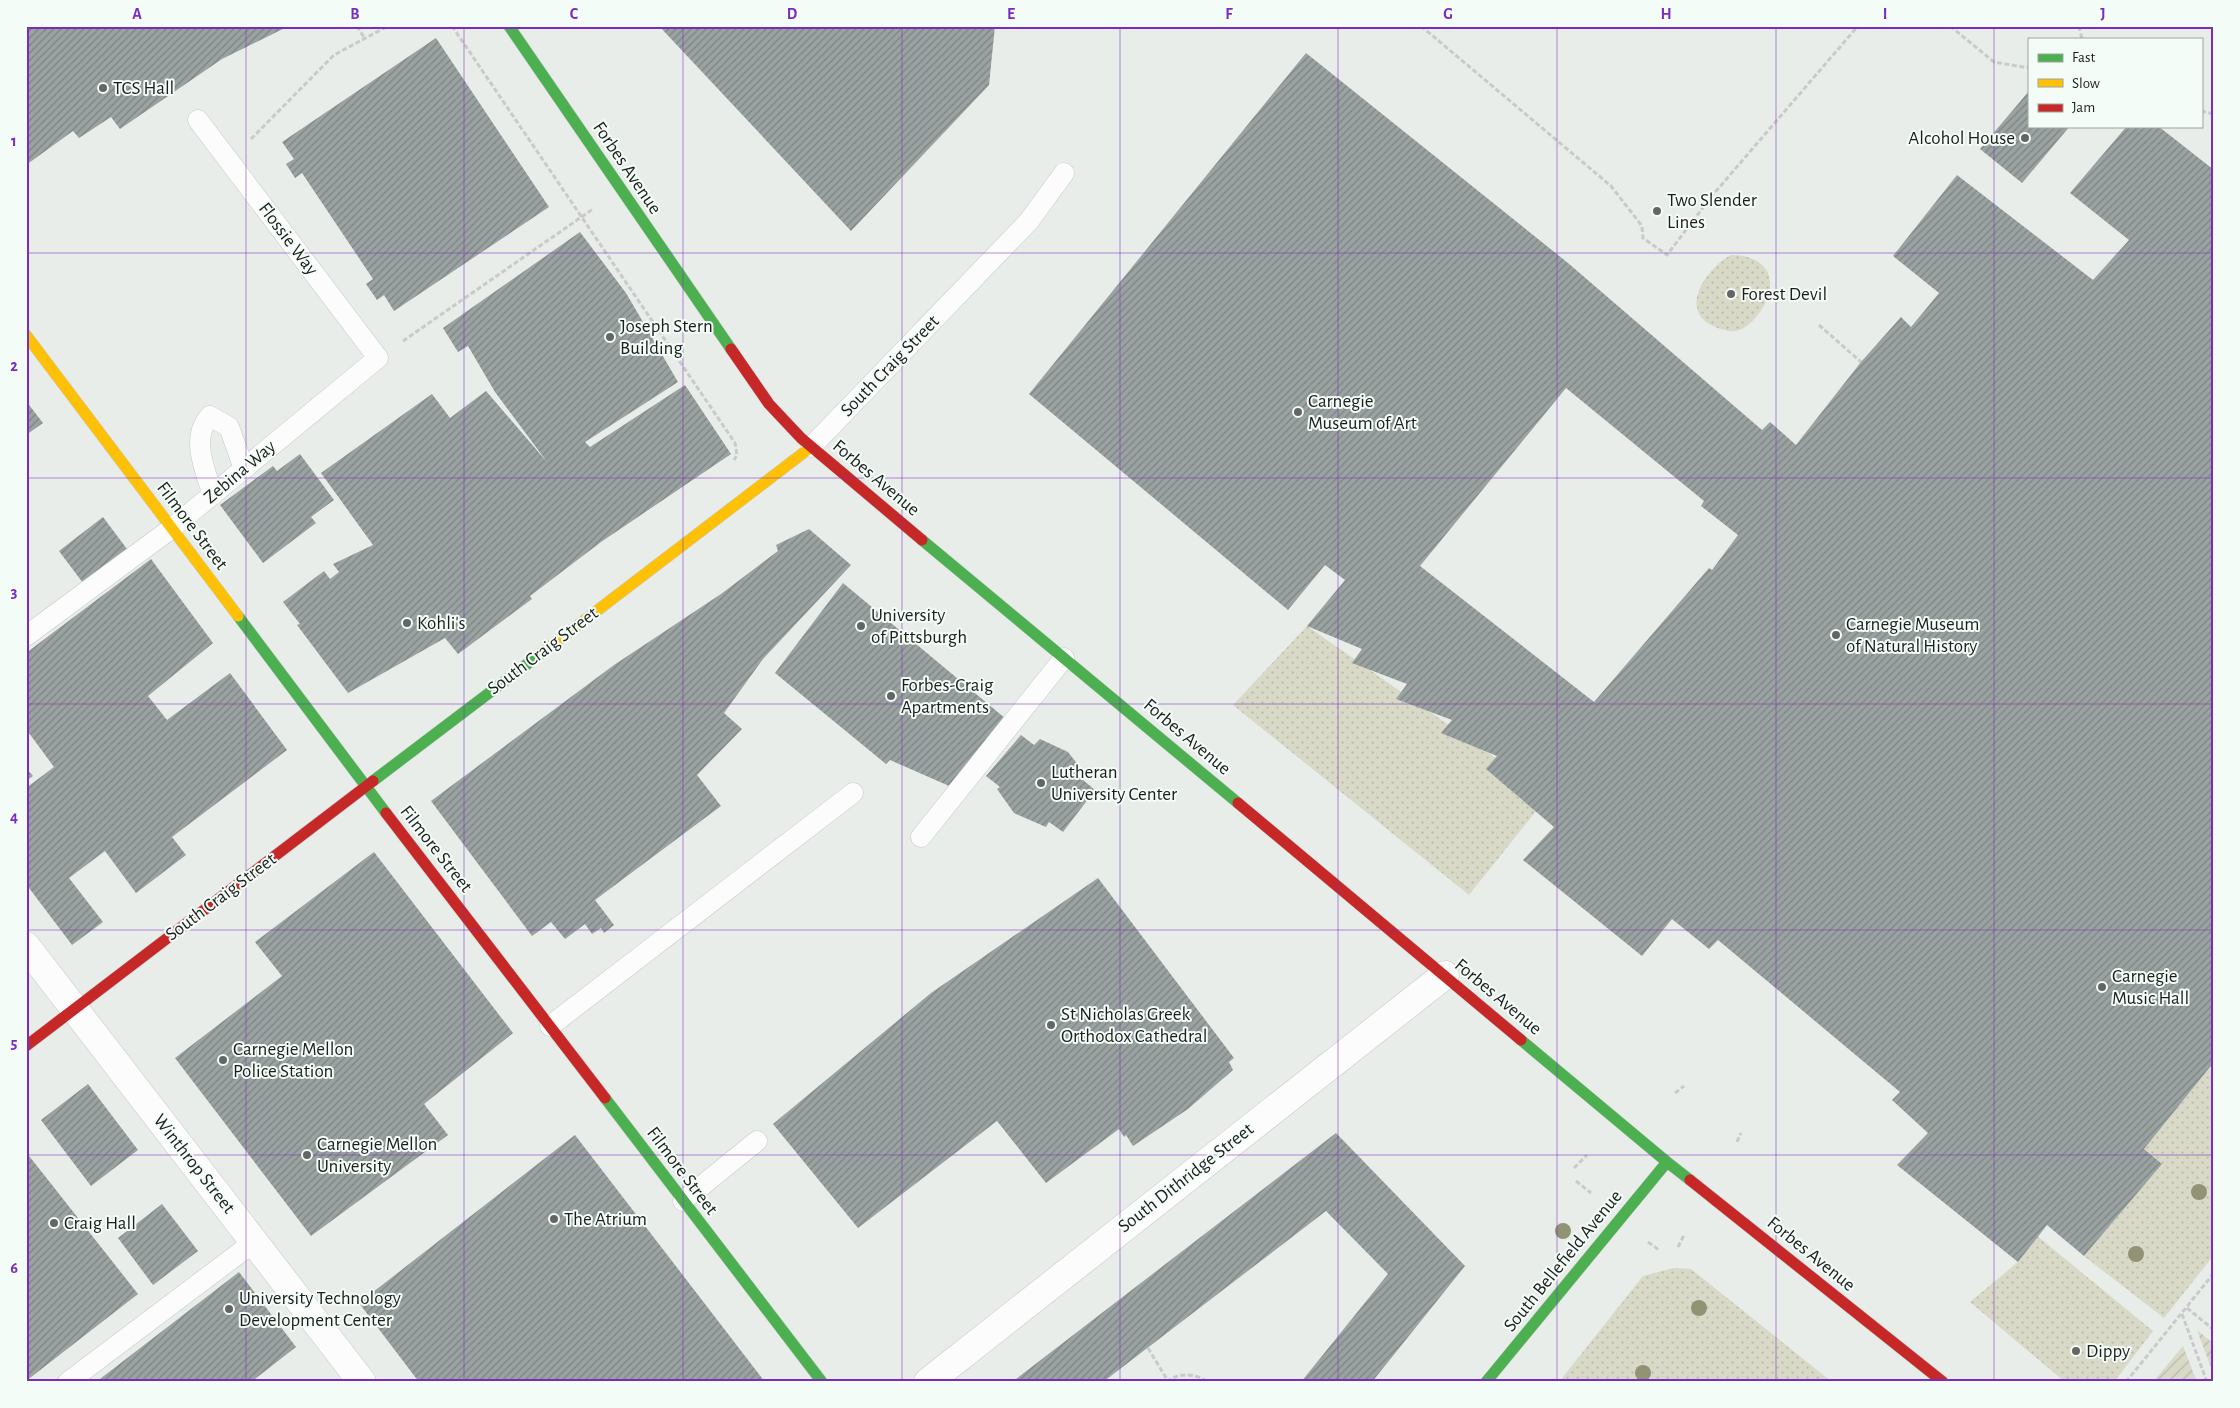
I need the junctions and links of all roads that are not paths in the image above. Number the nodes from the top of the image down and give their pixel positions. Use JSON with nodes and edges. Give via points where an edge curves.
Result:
{"nodes":[{"id":1,"x":509,"y":26,"type":"edge"},
{"id":2,"x":198,"y":120,"type":"dead end"},
{"id":3,"x":1064,"y":173,"type":"dead end"},
{"id":4,"x":26,"y":335,"type":"edge"},
{"id":5,"x":378,"y":358,"type":"joint"},
{"id":6,"x":811,"y":447,"type":"junction"},
{"id":7,"x":244,"y":469,"type":"junction"},
{"id":8,"x":213,"y":495,"type":"junction"},
{"id":9,"x":172,"y":528,"type":"junction"},
{"id":10,"x":26,"y":636,"type":"edge"},
{"id":11,"x":1064,"y":658,"type":"junction"},
{"id":12,"x":366,"y":787,"type":"junction"},
{"id":13,"x":853,"y":793,"type":"dead end"},
{"id":14,"x":921,"y":836,"type":"dead end"},
{"id":15,"x":26,"y":946,"type":"edge"},
{"id":16,"x":1445,"y":975,"type":"junction"},
{"id":17,"x":75,"y":1008,"type":"junction"},
{"id":18,"x":550,"y":1026,"type":"junction"},
{"id":19,"x":26,"y":1046,"type":"edge"},
{"id":20,"x":757,"y":1141,"type":"dead end"},
{"id":21,"x":1667,"y":1162,"type":"junction"},
{"id":22,"x":683,"y":1201,"type":"junction"},
{"id":23,"x":254,"y":1242,"type":"junction"},
{"id":24,"x":68,"y":1382,"type":"edge"},
{"id":25,"x":362,"y":1382,"type":"edge"},
{"id":26,"x":822,"y":1382,"type":"edge"},
{"id":27,"x":928,"y":1382,"type":"edge"},
{"id":28,"x":1486,"y":1382,"type":"edge"},
{"id":29,"x":1943,"y":1382,"type":"edge"}],
"edges":[{"from":1,"to":6,"type":"main road","name":"Forbes Avenue","via":[[769,404]]},
{"from":2,"to":5,"type":"lane","name":"Flossie Way"},
{"from":3,"to":6,"type":"lane","name":"South Craig Street","via":[[1028,221]]},
{"from":4,"to":9,"type":"main road","name":"Filmore Street"},
{"from":5,"to":7,"type":"lane","name":"Zebina Way"},
{"from":6,"to":11,"type":"main road","name":"Forbes Avenue"},
{"from":6,"to":12,"type":"main road","name":"South Craig Street"},
{"from":7,"to":8,"type":"lane","name":"Zebina Way"},
{"from":7,"to":8,"type":"lane","via":[[228,427],[210,416],[202,424],[199,450]]},
{"from":8,"to":9,"type":"lane","name":"Zebina Way"},
{"from":9,"to":10,"type":"lane","name":"Zebina Way"},
{"from":9,"to":12,"type":"main road","name":"Filmore Street"},
{"from":11,"to":14,"type":"lane"},
{"from":11,"to":16,"type":"main road","name":"Forbes Avenue"},
{"from":12,"to":17,"type":"main road","name":"South Craig Street"},
{"from":12,"to":18,"type":"main road","name":"Filmore Street"},
{"from":13,"to":18,"type":"lane"},
{"from":15,"to":17,"type":"street","name":"Winthrop Street"},
{"from":16,"to":21,"type":"main road","name":"Forbes Avenue"},
{"from":16,"to":27,"type":"street","name":"South Dithridge Street"},
{"from":17,"to":19,"type":"main road","name":"South Craig Street"},
{"from":17,"to":23,"type":"street","name":"Winthrop Street"},
{"from":18,"to":22,"type":"main road","name":"Filmore Street"},
{"from":20,"to":22,"type":"lane"},
{"from":21,"to":28,"type":"main road","name":"South Bellefield Avenue"},
{"from":21,"to":29,"type":"main road","name":"Forbes Avenue"},
{"from":22,"to":26,"type":"main road","name":"Filmore Street"},
{"from":23,"to":24,"type":"lane"},
{"from":23,"to":25,"type":"street","name":"Winthrop Street"}]}
